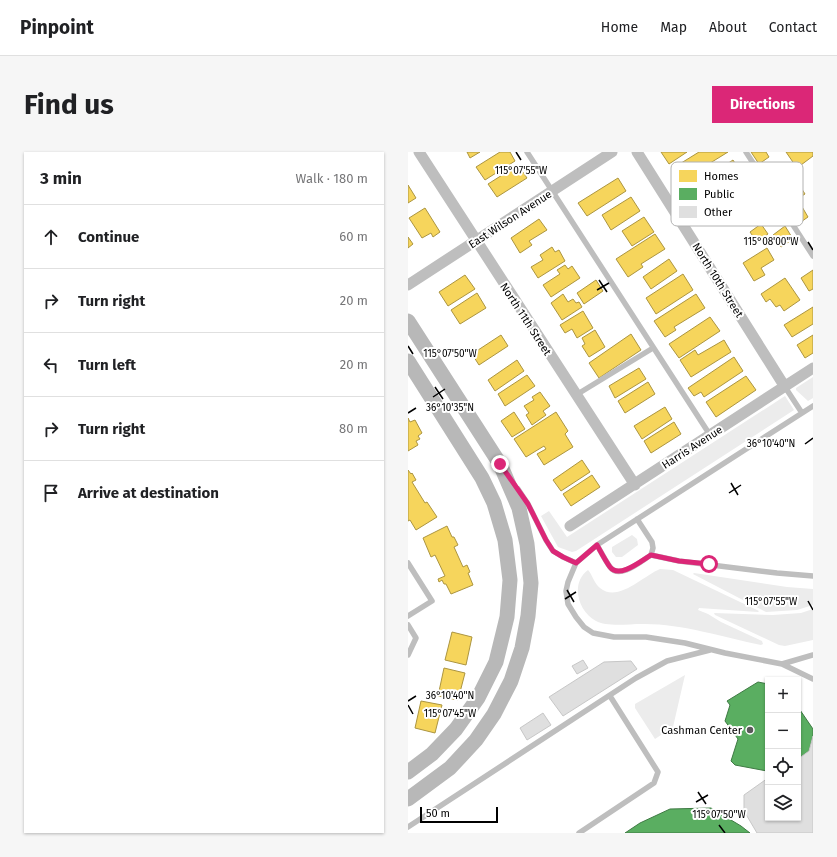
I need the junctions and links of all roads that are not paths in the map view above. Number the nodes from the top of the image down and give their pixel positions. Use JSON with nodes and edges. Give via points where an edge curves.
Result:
{"nodes":[{"id":1,"x":419,"y":152,"type":"edge"},
{"id":2,"x":526,"y":152,"type":"edge"},
{"id":3,"x":612,"y":152,"type":"edge"},
{"id":4,"x":637,"y":152,"type":"edge"},
{"id":5,"x":746,"y":152,"type":"edge"},
{"id":6,"x":752,"y":162,"type":"edge"},
{"id":7,"x":552,"y":192,"type":"junction"},
{"id":8,"x":671,"y":206,"type":"edge"},
{"id":9,"x":684,"y":226,"type":"edge"},
{"id":10,"x":794,"y":226,"type":"edge"},
{"id":11,"x":476,"y":241,"type":"junction"},
{"id":12,"x":813,"y":256,"type":"edge"},
{"id":13,"x":408,"y":285,"type":"edge"},
{"id":14,"x":408,"y":321,"type":"edge"},
{"id":15,"x":653,"y":348,"type":"junction"},
{"id":16,"x":408,"y":361,"type":"edge"},
{"id":17,"x":813,"y":368,"type":"edge"},
{"id":18,"x":785,"y":387,"type":"junction"},
{"id":19,"x":576,"y":395,"type":"junction"},
{"id":20,"x":813,"y":406,"type":"edge"},
{"id":21,"x":802,"y":413,"type":"junction"},
{"id":22,"x":711,"y":435,"type":"junction"},
{"id":23,"x":500,"y":464,"type":"junction"},
{"id":24,"x":634,"y":485,"type":"junction"},
{"id":25,"x":637,"y":519,"type":"junction"},
{"id":26,"x":570,"y":526,"type":"dead end"},
{"id":27,"x":597,"y":545,"type":"junction"},
{"id":28,"x":651,"y":555,"type":"junction"},
{"id":29,"x":408,"y":563,"type":"edge"},
{"id":30,"x":576,"y":563,"type":"junction"},
{"id":31,"x":813,"y":576,"type":"edge"},
{"id":32,"x":408,"y":616,"type":"edge"},
{"id":33,"x":408,"y":625,"type":"edge"},
{"id":34,"x":711,"y":650,"type":"junction"},
{"id":35,"x":408,"y":655,"type":"edge"},
{"id":36,"x":813,"y":655,"type":"edge"},
{"id":37,"x":801,"y":659,"type":"junction"},
{"id":38,"x":813,"y":661,"type":"edge"},
{"id":39,"x":782,"y":664,"type":"junction"},
{"id":40,"x":813,"y":679,"type":"edge"},
{"id":41,"x":610,"y":696,"type":"junction"},
{"id":42,"x":408,"y":772,"type":"edge"},
{"id":43,"x":408,"y":799,"type":"edge"},
{"id":44,"x":408,"y":827,"type":"edge"},
{"id":45,"x":579,"y":833,"type":"edge"}],
"edges":[{"from":1,"to":11,"type":"street","name":"North 11th Street"},
{"from":2,"to":7,"type":"lane"},
{"from":3,"to":7,"type":"street","name":"East Wilson Avenue"},
{"from":4,"to":8,"type":"street","name":"North 10th Street"},
{"from":5,"to":6,"type":"lane"},
{"from":7,"to":11,"type":"street","name":"East Wilson Avenue"},
{"from":7,"to":15,"type":"lane"},
{"from":9,"to":18,"type":"street","name":"North 10th Street"},
{"from":10,"to":12,"type":"lane"},
{"from":11,"to":13,"type":"street","name":"East Wilson Avenue"},
{"from":11,"to":19,"type":"street","name":"North 11th Street"},
{"from":14,"to":23,"type":"main road"},
{"from":15,"to":19,"type":"lane"},
{"from":15,"to":22,"type":"lane"},
{"from":16,"to":42,"type":"main road","via":[[482,478],[494,502],[505,540],[510,580],[507,617],[496,662],[478,698],[456,729],[432,754]]},
{"from":17,"to":18,"type":"street","name":"Harris Avenue"},
{"from":18,"to":21,"type":"lane"},
{"from":18,"to":22,"type":"street","name":"Harris Avenue"},
{"from":19,"to":24,"type":"street","name":"North 11th Street"},
{"from":20,"to":21,"type":"lane"},
{"from":21,"to":25,"type":"lane"},
{"from":22,"to":24,"type":"street","name":"Harris Avenue"},
{"from":23,"to":30,"type":"lane","via":[[528,504],[553,551]]},
{"from":23,"to":43,"type":"main road","via":[[519,508],[527,544],[531,583],[522,648],[511,681],[494,714],[476,740],[450,768]]},
{"from":24,"to":26,"type":"street","name":"Harris Avenue"},
{"from":25,"to":27,"type":"lane"},
{"from":25,"to":28,"type":"lane","via":[[652,542]]},
{"from":27,"to":28,"type":"lane","via":[[611,568],[617,572]]},
{"from":27,"to":30,"type":"lane"},
{"from":28,"to":31,"type":"lane","via":[[679,561]]},
{"from":29,"to":32,"type":"lane","via":[[432,601]]},
{"from":30,"to":34,"type":"lane","via":[[566,591],[568,604],[584,627],[593,633],[614,637],[646,637]]},
{"from":33,"to":35,"type":"lane","via":[[416,638]]},
{"from":34,"to":39,"type":"lane"},
{"from":34,"to":41,"type":"lane","via":[[667,661]]},
{"from":36,"to":37,"type":"lane"},
{"from":37,"to":38,"type":"lane"},
{"from":37,"to":39,"type":"lane"},
{"from":39,"to":40,"type":"lane"},
{"from":41,"to":44,"type":"lane"},
{"from":41,"to":45,"type":"lane","via":[[658,772],[654,783]]}]}
